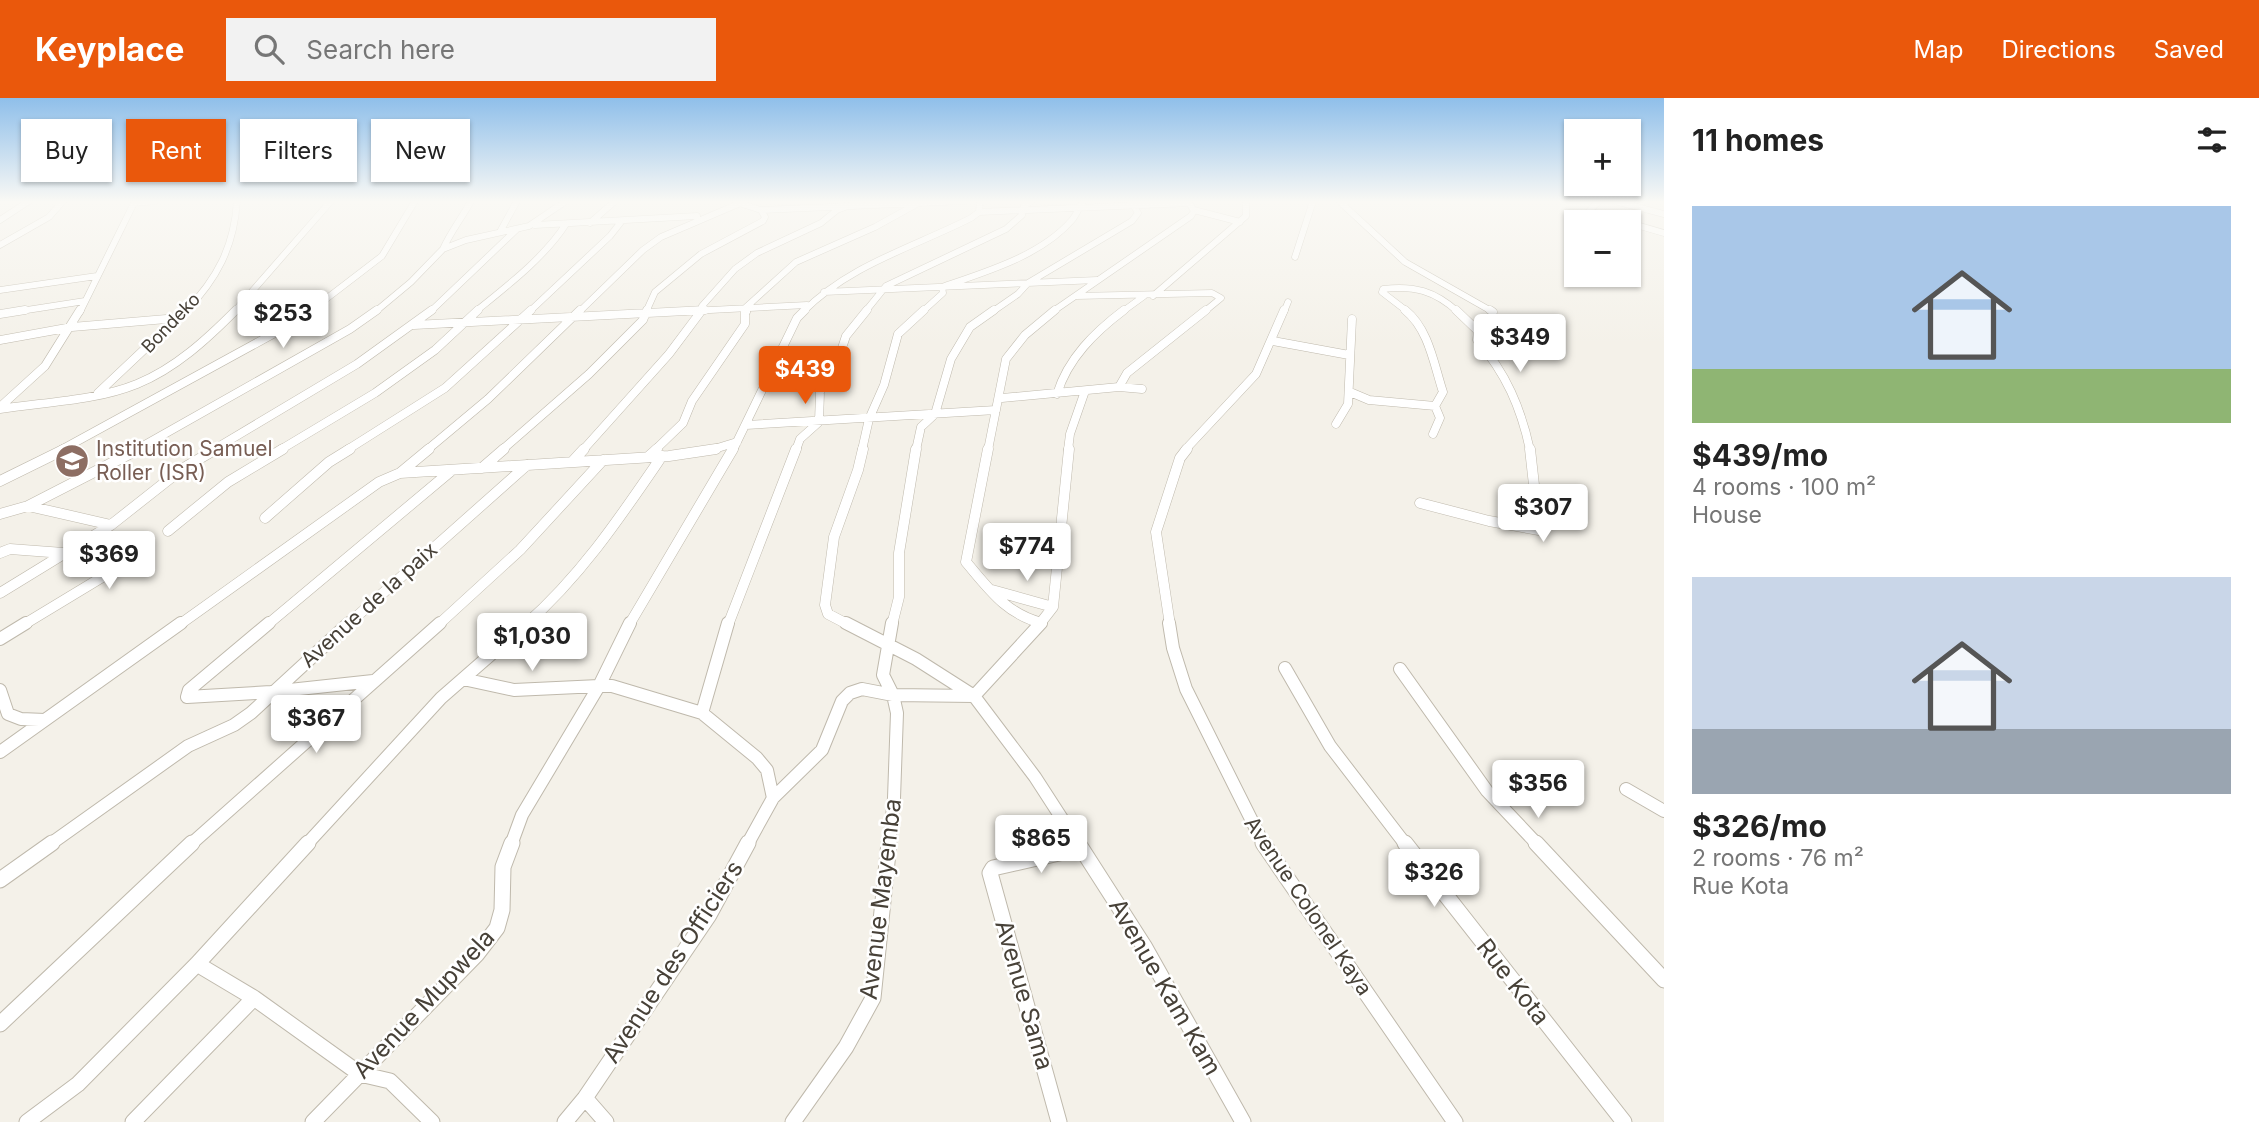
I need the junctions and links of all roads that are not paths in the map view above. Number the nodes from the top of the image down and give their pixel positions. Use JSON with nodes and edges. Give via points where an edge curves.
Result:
{"nodes":[{"id":1,"x":111,"y":249,"type":"edge"},
{"id":2,"x":227,"y":249,"type":"edge"},
{"id":3,"x":289,"y":249,"type":"edge"},
{"id":4,"x":386,"y":249,"type":"edge"},
{"id":5,"x":443,"y":249,"type":"edge"},
{"id":6,"x":497,"y":249,"type":"edge"},
{"id":7,"x":546,"y":249,"type":"edge"},
{"id":8,"x":596,"y":249,"type":"edge"},
{"id":9,"x":645,"y":249,"type":"edge"},
{"id":10,"x":711,"y":249,"type":"edge"},
{"id":11,"x":766,"y":249,"type":"edge"},
{"id":12,"x":825,"y":249,"type":"edge"},
{"id":13,"x":901,"y":249,"type":"edge"},
{"id":14,"x":964,"y":249,"type":"edge"},
{"id":15,"x":1030,"y":249,"type":"edge"},
{"id":16,"x":1084,"y":249,"type":"edge"},
{"id":17,"x":1145,"y":249,"type":"edge"},
{"id":18,"x":1209,"y":249,"type":"edge"},
{"id":19,"x":1298,"y":249,"type":"edge"},
{"id":20,"x":1391,"y":249,"type":"edge"},
{"id":21,"x":1295,"y":257,"type":"dead end"},
{"id":22,"x":97,"y":276,"type":"junction"},
{"id":23,"x":1097,"y":281,"type":"junction"},
{"id":24,"x":1028,"y":282,"type":"junction"},
{"id":25,"x":942,"y":287,"type":"junction"},
{"id":26,"x":886,"y":289,"type":"junction"},
{"id":27,"x":0,"y":290,"type":"edge"},
{"id":28,"x":824,"y":292,"type":"junction"},
{"id":29,"x":1076,"y":296,"type":"junction"},
{"id":30,"x":1143,"y":296,"type":"junction"},
{"id":31,"x":1153,"y":296,"type":"junction"},
{"id":32,"x":85,"y":301,"type":"junction"},
{"id":33,"x":1289,"y":302,"type":"dead end"},
{"id":34,"x":807,"y":305,"type":"junction"},
{"id":35,"x":744,"y":309,"type":"junction"},
{"id":36,"x":702,"y":311,"type":"junction"},
{"id":37,"x":1493,"y":312,"type":"dead end"},
{"id":38,"x":0,"y":314,"type":"edge"},
{"id":39,"x":645,"y":314,"type":"junction"},
{"id":40,"x":574,"y":317,"type":"junction"},
{"id":41,"x":178,"y":318,"type":"junction"},
{"id":42,"x":519,"y":319,"type":"junction"},
{"id":43,"x":1352,"y":319,"type":"dead end"},
{"id":44,"x":462,"y":323,"type":"junction"},
{"id":45,"x":414,"y":325,"type":"junction"},
{"id":46,"x":72,"y":327,"type":"junction"},
{"id":47,"x":0,"y":340,"type":"edge"},
{"id":48,"x":1273,"y":341,"type":"junction"},
{"id":49,"x":1349,"y":355,"type":"junction"},
{"id":50,"x":1119,"y":387,"type":"junction"},
{"id":51,"x":1142,"y":389,"type":"dead end"},
{"id":52,"x":1085,"y":391,"type":"junction"},
{"id":53,"x":1350,"y":392,"type":"junction"},
{"id":54,"x":98,"y":393,"type":"junction"},
{"id":55,"x":1057,"y":394,"type":"junction"},
{"id":56,"x":1002,"y":398,"type":"junction"},
{"id":57,"x":1435,"y":406,"type":"junction"},
{"id":58,"x":0,"y":408,"type":"edge"},
{"id":59,"x":996,"y":410,"type":"junction"},
{"id":60,"x":935,"y":414,"type":"junction"},
{"id":61,"x":869,"y":419,"type":"junction"},
{"id":62,"x":818,"y":422,"type":"junction"},
{"id":63,"x":1336,"y":424,"type":"dead end"},
{"id":64,"x":746,"y":425,"type":"junction"},
{"id":65,"x":1433,"y":434,"type":"dead end"},
{"id":66,"x":737,"y":442,"type":"junction"},
{"id":67,"x":662,"y":456,"type":"junction"},
{"id":68,"x":648,"y":457,"type":"junction"},
{"id":69,"x":603,"y":460,"type":"junction"},
{"id":70,"x":572,"y":462,"type":"junction"},
{"id":71,"x":527,"y":465,"type":"junction"},
{"id":72,"x":482,"y":468,"type":"junction"},
{"id":73,"x":451,"y":470,"type":"junction"},
{"id":74,"x":400,"y":473,"type":"junction"},
{"id":75,"x":0,"y":481,"type":"edge"},
{"id":76,"x":1420,"y":503,"type":"dead end"},
{"id":77,"x":28,"y":506,"type":"junction"},
{"id":78,"x":0,"y":514,"type":"edge"},
{"id":79,"x":265,"y":518,"type":"dead end"},
{"id":80,"x":111,"y":525,"type":"junction"},
{"id":81,"x":168,"y":531,"type":"dead end"},
{"id":82,"x":0,"y":552,"type":"edge"},
{"id":83,"x":67,"y":552,"type":"junction"},
{"id":84,"x":992,"y":590,"type":"junction"},
{"id":85,"x":0,"y":593,"type":"edge"},
{"id":86,"x":1053,"y":607,"type":"junction"},
{"id":87,"x":1042,"y":623,"type":"junction"},
{"id":88,"x":0,"y":639,"type":"edge"},
{"id":89,"x":887,"y":646,"type":"junction"},
{"id":90,"x":1285,"y":668,"type":"dead end"},
{"id":91,"x":1400,"y":669,"type":"dead end"},
{"id":92,"x":463,"y":679,"type":"junction"},
{"id":93,"x":373,"y":681,"type":"junction"},
{"id":94,"x":598,"y":686,"type":"junction"},
{"id":95,"x":0,"y":690,"type":"edge"},
{"id":96,"x":271,"y":692,"type":"junction"},
{"id":97,"x":894,"y":695,"type":"junction"},
{"id":98,"x":974,"y":696,"type":"junction"},
{"id":99,"x":702,"y":713,"type":"junction"},
{"id":100,"x":45,"y":720,"type":"junction"},
{"id":101,"x":0,"y":752,"type":"edge"},
{"id":102,"x":1626,"y":789,"type":"dead end"},
{"id":103,"x":773,"y":798,"type":"junction"},
{"id":104,"x":1664,"y":811,"type":"edge"},
{"id":105,"x":1082,"y":848,"type":"junction"},
{"id":106,"x":0,"y":880,"type":"edge"},
{"id":107,"x":197,"y":964,"type":"junction"},
{"id":108,"x":1664,"y":980,"type":"edge"},
{"id":109,"x":254,"y":998,"type":"junction"},
{"id":110,"x":0,"y":1024,"type":"edge"},
{"id":111,"x":360,"y":1074,"type":"junction"},
{"id":112,"x":585,"y":1098,"type":"junction"},
{"id":113,"x":27,"y":1122,"type":"edge"},
{"id":114,"x":133,"y":1122,"type":"edge"},
{"id":115,"x":313,"y":1122,"type":"edge"},
{"id":116,"x":432,"y":1122,"type":"edge"},
{"id":117,"x":565,"y":1122,"type":"edge"},
{"id":118,"x":607,"y":1122,"type":"edge"},
{"id":119,"x":793,"y":1122,"type":"edge"},
{"id":120,"x":1059,"y":1122,"type":"edge"},
{"id":121,"x":1243,"y":1122,"type":"edge"},
{"id":122,"x":1455,"y":1122,"type":"edge"},
{"id":123,"x":1625,"y":1122,"type":"edge"}],
"edges":[{"from":1,"to":22,"type":"street"},
{"from":2,"to":41,"type":"street","name":"Bondeko","via":[[207,286]]},
{"from":3,"to":54,"type":"street","via":[[194,349],[150,379]]},
{"from":4,"to":75,"type":"street","via":[[356,278],[293,323],[102,430]]},
{"from":5,"to":77,"type":"street","via":[[402,289],[350,329],[138,450]]},
{"from":6,"to":45,"type":"street"},
{"from":7,"to":44,"type":"street"},
{"from":8,"to":42,"type":"street"},
{"from":9,"to":40,"type":"street"},
{"from":10,"to":39,"type":"street","via":[[655,292]]},
{"from":11,"to":36,"type":"street","via":[[734,269]]},
{"from":12,"to":35,"type":"street","via":[[798,261]]},
{"from":13,"to":28,"type":"street"},
{"from":14,"to":26,"type":"street"},
{"from":15,"to":25,"type":"street"},
{"from":16,"to":24,"type":"street","name":"Avenue Mayemba"},
{"from":17,"to":23,"type":"street"},
{"from":18,"to":31,"type":"street"},
{"from":19,"to":21,"type":"street"},
{"from":20,"to":37,"type":"street","via":[[1405,262]]},
{"from":22,"to":27,"type":"street"},
{"from":22,"to":32,"type":"street"},
{"from":23,"to":24,"type":"street"},
{"from":23,"to":29,"type":"street"},
{"from":24,"to":25,"type":"street"},
{"from":24,"to":60,"type":"street","name":"Avenue Mayemba","via":[[970,327],[951,359]]},
{"from":25,"to":26,"type":"street"},
{"from":25,"to":61,"type":"street","name":"Avenue Kam Kam","via":[[943,293],[898,334]]},
{"from":26,"to":28,"type":"street"},
{"from":26,"to":62,"type":"street","via":[[846,335],[820,392]]},
{"from":28,"to":34,"type":"street"},
{"from":29,"to":30,"type":"street"},
{"from":29,"to":56,"type":"street","via":[[1020,338],[1004,366]]},
{"from":30,"to":31,"type":"street"},
{"from":30,"to":55,"type":"street","via":[[1086,345],[1064,373]]},
{"from":31,"to":50,"type":"street","via":[[1212,293],[1221,298],[1127,373]]},
{"from":32,"to":38,"type":"street"},
{"from":32,"to":46,"type":"street"},
{"from":33,"to":48,"type":"street","name":"Avenue Colonel Kaya"},
{"from":34,"to":35,"type":"street"},
{"from":34,"to":64,"type":"street","name":"Avenue Mupwela"},
{"from":35,"to":36,"type":"street"},
{"from":35,"to":68,"type":"street","via":[[745,324],[692,401],[683,424]]},
{"from":36,"to":39,"type":"street"},
{"from":36,"to":70,"type":"street"},
{"from":39,"to":40,"type":"street"},
{"from":39,"to":72,"type":"street","via":[[589,374]]},
{"from":40,"to":42,"type":"street"},
{"from":40,"to":74,"type":"street","via":[[488,399]]},
{"from":41,"to":46,"type":"street"},
{"from":41,"to":54,"type":"street","name":"Bondeko"},
{"from":42,"to":44,"type":"street"},
{"from":42,"to":79,"type":"street","via":[[453,382],[329,462]]},
{"from":43,"to":49,"type":"street"},
{"from":44,"to":45,"type":"street"},
{"from":44,"to":81,"type":"street","via":[[435,350],[391,382],[228,482]]},
{"from":45,"to":80,"type":"street","via":[[182,469]]},
{"from":46,"to":47,"type":"street"},
{"from":46,"to":58,"type":"street","via":[[46,366]]},
{"from":48,"to":49,"type":"street"},
{"from":48,"to":122,"type":"street","name":"Avenue Colonel Kaya","via":[[1256,374],[1180,458],[1156,532],[1173,648],[1186,689],[1257,835]]},
{"from":49,"to":53,"type":"street"},
{"from":50,"to":51,"type":"street"},
{"from":50,"to":52,"type":"street"},
{"from":52,"to":55,"type":"street"},
{"from":52,"to":86,"type":"street","via":[[1070,434]]},
{"from":53,"to":57,"type":"street","via":[[1382,402]]},
{"from":53,"to":63,"type":"street"},
{"from":54,"to":58,"type":"street"},
{"from":55,"to":56,"type":"street"},
{"from":56,"to":59,"type":"street"},
{"from":57,"to":65,"type":"street","via":[[1440,418]]},
{"from":57,"to":76,"type":"street","via":[[1443,392],[1427,341],[1413,316],[1383,289],[1413,286],[1433,292],[1478,331],[1477,340],[1493,355],[1515,394],[1537,478],[1539,530]]},
{"from":59,"to":60,"type":"street"},
{"from":59,"to":84,"type":"street","via":[[966,562]]},
{"from":60,"to":61,"type":"street"},
{"from":60,"to":89,"type":"street","name":"Avenue Mayemba","via":[[921,427],[910,477],[899,553],[899,597]]},
{"from":61,"to":62,"type":"street"},
{"from":61,"to":89,"type":"street","name":"Avenue Kam Kam","via":[[858,470],[834,537],[825,605],[828,614]]},
{"from":62,"to":64,"type":"street"},
{"from":62,"to":99,"type":"street","via":[[800,439],[721,642]]},
{"from":64,"to":66,"type":"street","name":"Avenue Mupwela"},
{"from":66,"to":67,"type":"street","via":[[705,452]]},
{"from":66,"to":94,"type":"street","name":"Avenue Mupwela","via":[[618,642]]},
{"from":67,"to":68,"type":"street"},
{"from":67,"to":92,"type":"street","via":[[602,544],[567,584]]},
{"from":68,"to":69,"type":"street"},
{"from":69,"to":70,"type":"street"},
{"from":69,"to":93,"type":"street","via":[[501,571]]},
{"from":70,"to":71,"type":"street"},
{"from":71,"to":72,"type":"street"},
{"from":71,"to":96,"type":"street","name":"Avenue de la paix"},
{"from":72,"to":73,"type":"street"},
{"from":73,"to":74,"type":"street"},
{"from":73,"to":96,"type":"street","via":[[189,690],[187,697]]},
{"from":74,"to":100,"type":"street","via":[[379,482]]},
{"from":77,"to":78,"type":"street"},
{"from":77,"to":80,"type":"street"},
{"from":80,"to":83,"type":"street"},
{"from":82,"to":83,"type":"street"},
{"from":83,"to":85,"type":"street"},
{"from":83,"to":88,"type":"street","via":[[117,557],[117,562],[104,576]]},
{"from":84,"to":86,"type":"street"},
{"from":84,"to":87,"type":"street","via":[[1010,612]]},
{"from":86,"to":87,"type":"street"},
{"from":87,"to":98,"type":"street"},
{"from":89,"to":97,"type":"street","name":"Avenue Mayemba","via":[[883,676]]},
{"from":89,"to":98,"type":"street","name":"Avenue Kam Kam"},
{"from":90,"to":123,"type":"street","name":"Rue Kota","via":[[1330,746]]},
{"from":91,"to":108,"type":"street","via":[[1487,790]]},
{"from":92,"to":94,"type":"street","via":[[514,690]]},
{"from":92,"to":107,"type":"street"},
{"from":93,"to":96,"type":"street"},
{"from":93,"to":110,"type":"street","via":[[61,963]]},
{"from":94,"to":99,"type":"street","via":[[612,686]]},
{"from":94,"to":111,"type":"street","name":"Avenue Mupwela","via":[[522,815],[503,867],[497,928]]},
{"from":95,"to":100,"type":"street","via":[[8,714]]},
{"from":96,"to":106,"type":"street","name":"Avenue de la paix","via":[[234,725],[188,746]]},
{"from":97,"to":98,"type":"street"},
{"from":97,"to":103,"type":"street","name":"Avenue des Officiers","via":[[862,689],[850,693],[842,701],[822,750]]},
{"from":97,"to":119,"type":"street","name":"Avenue Mayemba","via":[[894,798],[873,998],[829,1074]]},
{"from":98,"to":105,"type":"street","name":"Avenue Kam Kam"},
{"from":99,"to":103,"type":"street","via":[[757,758],[767,771]]},
{"from":100,"to":101,"type":"street"},
{"from":102,"to":104,"type":"street"},
{"from":103,"to":112,"type":"street","name":"Avenue des Officiers","via":[[709,915]]},
{"from":105,"to":120,"type":"street","name":"Avenue Sama","via":[[993,868],[990,873]]},
{"from":105,"to":121,"type":"street","name":"Avenue Kam Kam","via":[[1144,946]]},
{"from":107,"to":109,"type":"street"},
{"from":107,"to":113,"type":"street","via":[[78,1084]]},
{"from":109,"to":111,"type":"street"},
{"from":109,"to":114,"type":"street"},
{"from":111,"to":115,"type":"street","name":"Avenue Mupwela"},
{"from":111,"to":116,"type":"street","via":[[390,1081]]},
{"from":112,"to":117,"type":"street","name":"Avenue des Officiers"},
{"from":112,"to":118,"type":"street"}]}
